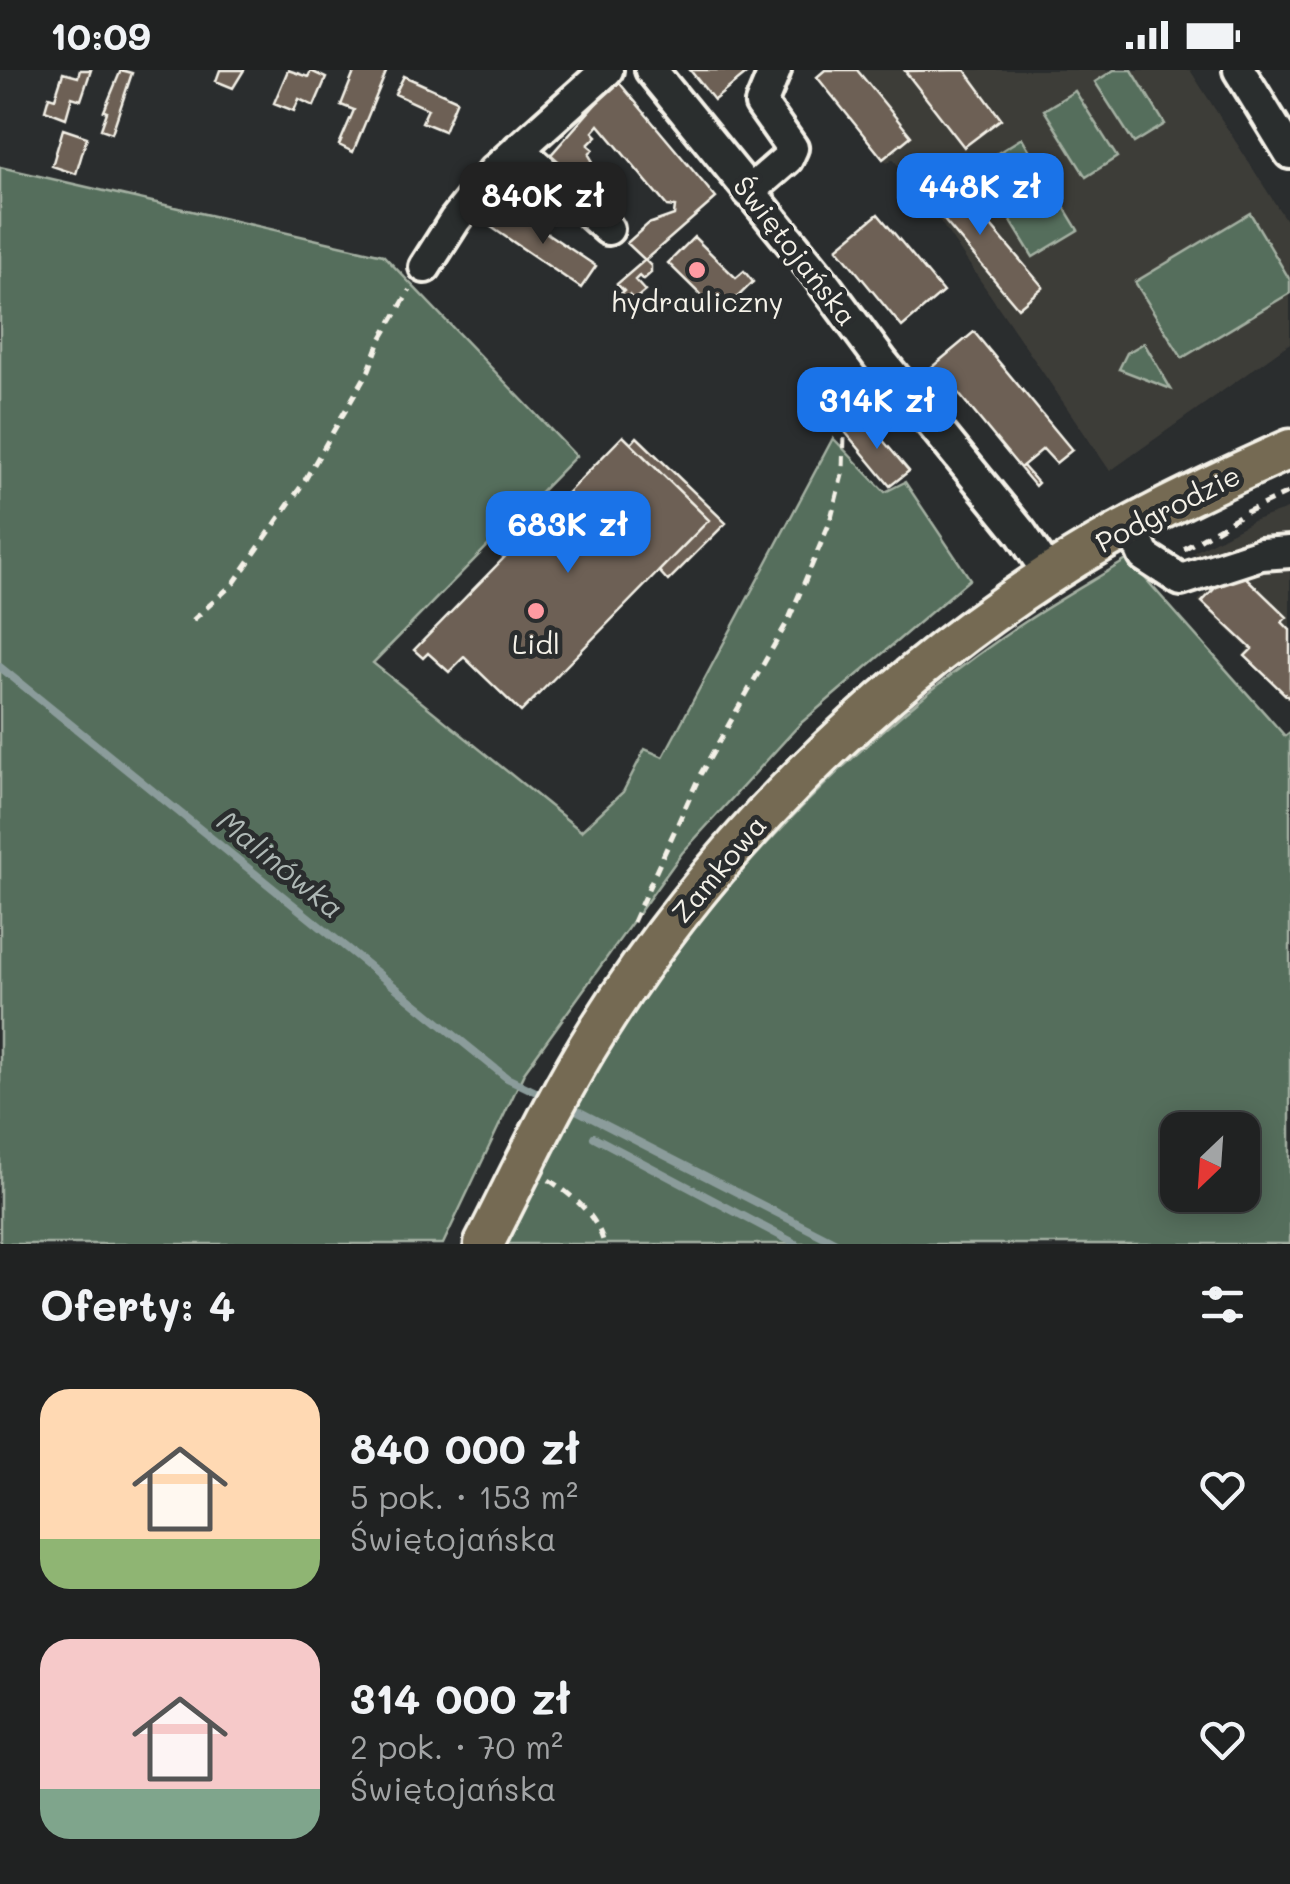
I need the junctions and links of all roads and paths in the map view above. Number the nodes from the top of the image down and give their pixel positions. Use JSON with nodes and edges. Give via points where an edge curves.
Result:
{"nodes":[{"id":1,"x":607,"y":70,"type":"edge"},
{"id":2,"x":651,"y":70,"type":"edge"},
{"id":3,"x":775,"y":70,"type":"edge"},
{"id":4,"x":1240,"y":70,"type":"edge"},
{"id":5,"x":518,"y":149,"type":"junction"},
{"id":6,"x":1290,"y":153,"type":"edge"},
{"id":7,"x":750,"y":192,"type":"junction"},
{"id":8,"x":608,"y":228,"type":"dead end"},
{"id":9,"x":425,"y":266,"type":"joint"},
{"id":10,"x":857,"y":390,"type":"dead end"},
{"id":11,"x":1290,"y":449,"type":"edge"},
{"id":12,"x":1290,"y":492,"type":"edge"},
{"id":13,"x":1131,"y":526,"type":"junction"},
{"id":14,"x":1290,"y":552,"type":"edge"},
{"id":15,"x":1163,"y":568,"type":"junction"},
{"id":16,"x":1049,"y":574,"type":"junction"},
{"id":17,"x":194,"y":620,"type":"dead end"},
{"id":18,"x":632,"y":925,"type":"dead end"},
{"id":19,"x":524,"y":1167,"type":"junction"},
{"id":20,"x":484,"y":1244,"type":"edge"},
{"id":21,"x":604,"y":1244,"type":"edge"}],
"edges":[{"from":1,"to":5,"type":"street"},
{"from":2,"to":7,"type":"street","name":"Świętojańska"},
{"from":3,"to":7,"type":"street","via":[[761,104],[792,148]]},
{"from":4,"to":6,"type":"street"},
{"from":5,"to":8,"type":"street"},
{"from":5,"to":9,"type":"street","via":[[493,172]]},
{"from":7,"to":16,"type":"street","name":"Świętojańska"},
{"from":9,"to":17,"type":"path","via":[[302,485],[234,583]]},
{"from":10,"to":18,"type":"path","via":[[830,522],[788,621],[700,776]]},
{"from":11,"to":13,"type":"main road","name":"Podgrodzie"},
{"from":12,"to":15,"type":"path","via":[[1189,544]]},
{"from":13,"to":15,"type":"street","via":[[1144,556]]},
{"from":13,"to":16,"type":"main road","name":"Podgrodzie"},
{"from":14,"to":15,"type":"street","via":[[1261,554],[1181,580]]},
{"from":16,"to":19,"type":"main road","name":"Zamkowa","via":[[904,682],[777,800],[630,982]]},
{"from":19,"to":20,"type":"main road","name":"Zamkowa"},
{"from":19,"to":21,"type":"path","via":[[588,1210]]}]}
